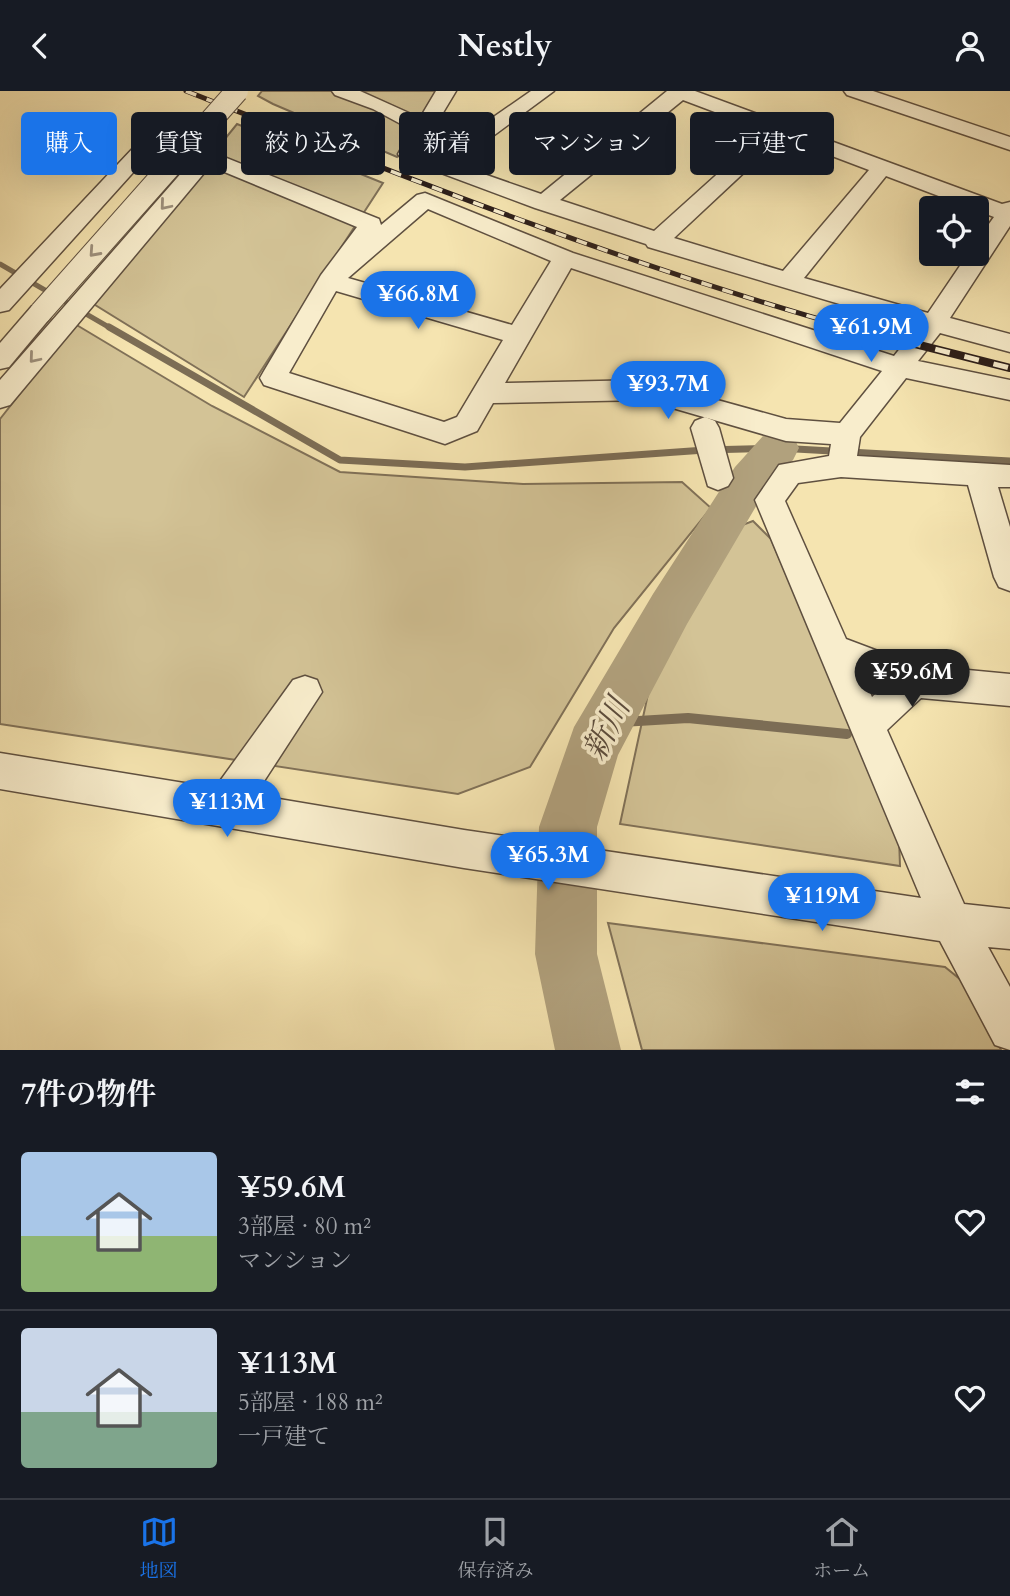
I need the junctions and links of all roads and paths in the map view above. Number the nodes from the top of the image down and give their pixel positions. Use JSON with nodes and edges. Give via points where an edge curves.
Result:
{"nodes":[{"id":1,"x":217,"y":91,"type":"edge"},
{"id":2,"x":237,"y":91,"type":"edge"},
{"id":3,"x":342,"y":91,"type":"edge"},
{"id":4,"x":446,"y":91,"type":"edge"},
{"id":5,"x":544,"y":91,"type":"edge"},
{"id":6,"x":680,"y":91,"type":"edge"},
{"id":7,"x":854,"y":91,"type":"edge"},
{"id":8,"x":434,"y":112,"type":"edge"},
{"id":9,"x":735,"y":112,"type":"edge"},
{"id":10,"x":399,"y":115,"type":"edge"},
{"id":11,"x":495,"y":126,"type":"edge"},
{"id":12,"x":1010,"y":144,"type":"edge"},
{"id":13,"x":834,"y":149,"type":"edge"},
{"id":14,"x":131,"y":165,"type":"edge"},
{"id":15,"x":227,"y":165,"type":"edge"},
{"id":16,"x":882,"y":167,"type":"junction"},
{"id":17,"x":191,"y":175,"type":"edge"},
{"id":18,"x":466,"y":175,"type":"edge"},
{"id":19,"x":729,"y":175,"type":"edge"},
{"id":20,"x":543,"y":203,"type":"junction"},
{"id":21,"x":1009,"y":213,"type":"edge"},
{"id":22,"x":656,"y":242,"type":"junction"},
{"id":23,"x":565,"y":258,"type":"junction"},
{"id":24,"x":330,"y":281,"type":"junction"},
{"id":25,"x":788,"y":281,"type":"junction"},
{"id":26,"x":23,"y":294,"type":"edge"},
{"id":27,"x":933,"y":324,"type":"junction"},
{"id":28,"x":0,"y":327,"type":"edge"},
{"id":29,"x":519,"y":336,"type":"junction"},
{"id":30,"x":1010,"y":343,"type":"edge"},
{"id":31,"x":0,"y":360,"type":"edge"},
{"id":32,"x":900,"y":367,"type":"junction"},
{"id":33,"x":1010,"y":390,"type":"edge"},
{"id":34,"x":485,"y":393,"type":"junction"},
{"id":35,"x":0,"y":398,"type":"edge"},
{"id":36,"x":705,"y":428,"type":"dead end"},
{"id":37,"x":844,"y":451,"type":"junction"},
{"id":38,"x":995,"y":475,"type":"edge"},
{"id":39,"x":718,"y":478,"type":"dead end"},
{"id":40,"x":1010,"y":577,"type":"edge"},
{"id":41,"x":833,"y":649,"type":"junction"},
{"id":42,"x":915,"y":681,"type":"junction"},
{"id":43,"x":1010,"y":690,"type":"edge"},
{"id":44,"x":305,"y":692,"type":"dead end"},
{"id":45,"x":866,"y":725,"type":"junction"},
{"id":46,"x":0,"y":771,"type":"edge"},
{"id":47,"x":224,"y":808,"type":"junction"},
{"id":48,"x":952,"y":923,"type":"junction"},
{"id":49,"x":1010,"y":929,"type":"edge"},
{"id":50,"x":1010,"y":1030,"type":"edge"}],
"edges":[{"from":1,"to":26,"type":"street"},
{"from":2,"to":26,"type":"street","one_way":true,"bridge":true},
{"from":3,"to":10,"type":"street"},
{"from":4,"to":8,"type":"street"},
{"from":5,"to":11,"type":"street"},
{"from":6,"to":9,"type":"street"},
{"from":6,"to":20,"type":"street"},
{"from":7,"to":12,"type":"street"},
{"from":13,"to":16,"type":"street"},
{"from":14,"to":26,"type":"street"},
{"from":15,"to":24,"type":"street","via":[[371,223]]},
{"from":16,"to":21,"type":"street"},
{"from":16,"to":25,"type":"street"},
{"from":17,"to":35,"type":"street","one_way":true},
{"from":18,"to":20,"type":"street"},
{"from":19,"to":22,"type":"street"},
{"from":20,"to":22,"type":"street"},
{"from":21,"to":27,"type":"street"},
{"from":22,"to":25,"type":"street"},
{"from":23,"to":24,"type":"street","via":[[425,200]]},
{"from":23,"to":29,"type":"street"},
{"from":23,"to":32,"type":"street"},
{"from":24,"to":29,"type":"street"},
{"from":24,"to":34,"type":"street","via":[[273,378],[445,433],[467,424]]},
{"from":25,"to":27,"type":"street"},
{"from":26,"to":28,"type":"street"},
{"from":26,"to":31,"type":"street"},
{"from":27,"to":30,"type":"street"},
{"from":27,"to":32,"type":"street"},
{"from":29,"to":34,"type":"street"},
{"from":32,"to":33,"type":"street"},
{"from":32,"to":37,"type":"street"},
{"from":34,"to":37,"type":"street","via":[[645,390]]},
{"from":36,"to":39,"type":"street"},
{"from":37,"to":38,"type":"street"},
{"from":37,"to":41,"type":"street","via":[[789,474],[770,500]]},
{"from":38,"to":40,"type":"street"},
{"from":41,"to":42,"type":"street"},
{"from":41,"to":45,"type":"street"},
{"from":42,"to":43,"type":"street"},
{"from":42,"to":45,"type":"street"},
{"from":44,"to":47,"type":"street"},
{"from":45,"to":48,"type":"street"},
{"from":46,"to":47,"type":"street"},
{"from":47,"to":48,"type":"street"},
{"from":48,"to":49,"type":"street"},
{"from":48,"to":50,"type":"street"}]}
